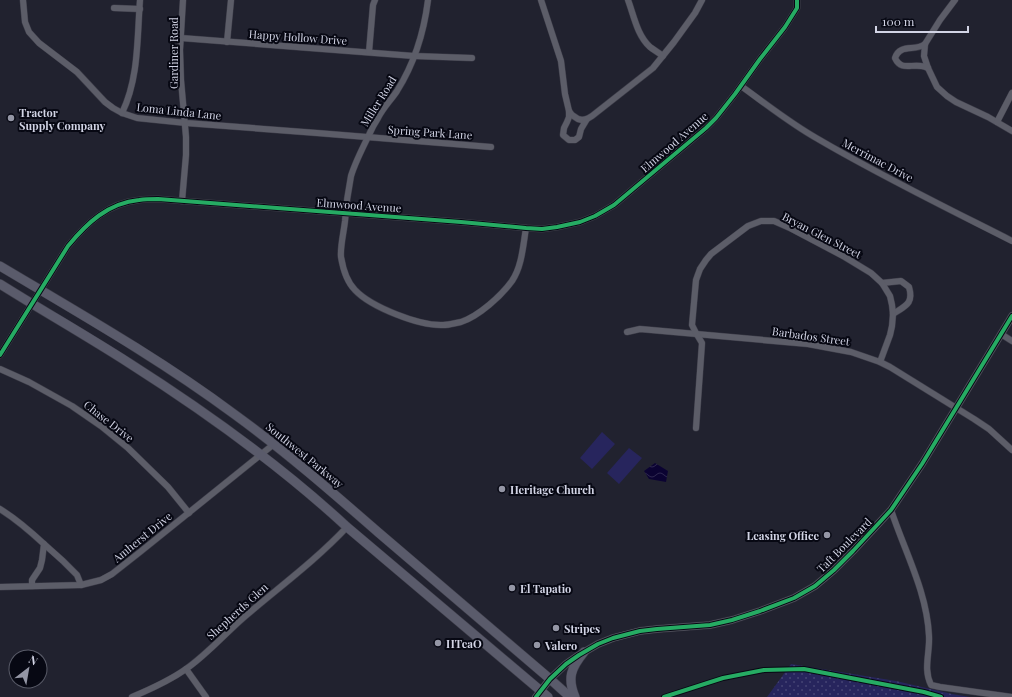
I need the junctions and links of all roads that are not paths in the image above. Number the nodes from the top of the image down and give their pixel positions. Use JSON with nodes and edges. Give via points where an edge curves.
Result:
{"nodes":[{"id":1,"x":23,"y":0,"type":"edge"},
{"id":2,"x":140,"y":0,"type":"edge"},
{"id":3,"x":183,"y":0,"type":"edge"},
{"id":4,"x":231,"y":0,"type":"edge"},
{"id":5,"x":375,"y":0,"type":"edge"},
{"id":6,"x":428,"y":0,"type":"edge"},
{"id":7,"x":541,"y":0,"type":"edge"},
{"id":8,"x":628,"y":0,"type":"edge"},
{"id":9,"x":702,"y":0,"type":"edge"},
{"id":10,"x":798,"y":0,"type":"edge"},
{"id":11,"x":955,"y":0,"type":"edge"},
{"id":12,"x":114,"y":8,"type":"dead end"},
{"id":13,"x":140,"y":9,"type":"junction"},
{"id":14,"x":181,"y":38,"type":"junction"},
{"id":15,"x":227,"y":42,"type":"junction"},
{"id":16,"x":925,"y":44,"type":"junction"},
{"id":17,"x":370,"y":52,"type":"junction"},
{"id":18,"x":414,"y":56,"type":"junction"},
{"id":19,"x":663,"y":56,"type":"junction"},
{"id":20,"x":472,"y":58,"type":"dead end"},
{"id":21,"x":928,"y":68,"type":"junction"},
{"id":22,"x":741,"y":86,"type":"junction"},
{"id":23,"x":1012,"y":93,"type":"edge"},
{"id":24,"x":570,"y":111,"type":"junction"},
{"id":25,"x":122,"y":113,"type":"junction"},
{"id":26,"x":587,"y":119,"type":"junction"},
{"id":27,"x":996,"y":122,"type":"junction"},
{"id":28,"x":186,"y":123,"type":"junction"},
{"id":29,"x":1012,"y":131,"type":"edge"},
{"id":30,"x":368,"y":137,"type":"junction"},
{"id":31,"x":491,"y":147,"type":"dead end"},
{"id":32,"x":182,"y":202,"type":"junction"},
{"id":33,"x":346,"y":213,"type":"junction"},
{"id":34,"x":526,"y":228,"type":"junction"},
{"id":35,"x":1012,"y":241,"type":"edge"},
{"id":36,"x":0,"y":266,"type":"edge"},
{"id":37,"x":882,"y":283,"type":"junction"},
{"id":38,"x":0,"y":284,"type":"edge"},
{"id":39,"x":41,"y":290,"type":"junction"},
{"id":40,"x":32,"y":304,"type":"junction"},
{"id":41,"x":893,"y":314,"type":"junction"},
{"id":42,"x":1012,"y":316,"type":"edge"},
{"id":43,"x":627,"y":332,"type":"dead end"},
{"id":44,"x":696,"y":333,"type":"junction"},
{"id":45,"x":1001,"y":334,"type":"junction"},
{"id":46,"x":1012,"y":341,"type":"edge"},
{"id":47,"x":0,"y":355,"type":"edge"},
{"id":48,"x":880,"y":362,"type":"junction"},
{"id":49,"x":0,"y":369,"type":"edge"},
{"id":50,"x":209,"y":396,"type":"junction"},
{"id":51,"x":956,"y":408,"type":"junction"},
{"id":52,"x":200,"y":410,"type":"junction"},
{"id":53,"x":696,"y":428,"type":"dead end"},
{"id":54,"x":274,"y":444,"type":"junction"},
{"id":55,"x":1012,"y":450,"type":"edge"},
{"id":56,"x":261,"y":454,"type":"junction"},
{"id":57,"x":0,"y":509,"type":"edge"},
{"id":58,"x":890,"y":510,"type":"junction"},
{"id":59,"x":189,"y":513,"type":"junction"},
{"id":60,"x":347,"y":527,"type":"junction"},
{"id":61,"x":44,"y":544,"type":"junction"},
{"id":62,"x":81,"y":585,"type":"junction"},
{"id":63,"x":32,"y":586,"type":"junction"},
{"id":64,"x":0,"y":587,"type":"edge"},
{"id":65,"x":461,"y":604,"type":"junction"},
{"id":66,"x":453,"y":617,"type":"junction"},
{"id":67,"x":584,"y":652,"type":"junction"},
{"id":68,"x":186,"y":669,"type":"junction"},
{"id":69,"x":550,"y":679,"type":"junction"},
{"id":70,"x":542,"y":695,"type":"edge"},
{"id":71,"x":132,"y":697,"type":"edge"},
{"id":72,"x":206,"y":697,"type":"edge"},
{"id":73,"x":570,"y":697,"type":"edge"},
{"id":74,"x":575,"y":697,"type":"edge"},
{"id":75,"x":1012,"y":697,"type":"edge"}],
"edges":[{"from":1,"to":25,"type":"street","name":"Loma Linda Lane","via":[[29,32],[38,43],[76,72],[106,102]]},
{"from":2,"to":13,"type":"street"},
{"from":3,"to":14,"type":"street","name":"Gardiner Road"},
{"from":4,"to":15,"type":"street"},
{"from":5,"to":17,"type":"street"},
{"from":6,"to":18,"type":"street","name":"Miller Road"},
{"from":7,"to":24,"type":"street","via":[[560,61]]},
{"from":8,"to":19,"type":"street","via":[[640,34],[649,46]]},
{"from":9,"to":19,"type":"street"},
{"from":10,"to":22,"type":"street","name":"Elmwood Avenue","via":[[793,15]]},
{"from":11,"to":16,"type":"street"},
{"from":12,"to":13,"type":"street"},
{"from":13,"to":25,"type":"street","via":[[133,83]]},
{"from":14,"to":15,"type":"street","name":"Happy Hollow Drive"},
{"from":14,"to":28,"type":"street","name":"Gardiner Road","via":[[181,80]]},
{"from":15,"to":17,"type":"street","name":"Happy Hollow Drive"},
{"from":16,"to":21,"type":"street","via":[[924,56]]},
{"from":16,"to":21,"type":"street","via":[[902,50],[895,58],[900,65]]},
{"from":17,"to":18,"type":"street","name":"Happy Hollow Drive"},
{"from":18,"to":20,"type":"street","name":"Happy Hollow Drive"},
{"from":18,"to":30,"type":"street","name":"Miller Road","via":[[406,75]]},
{"from":19,"to":26,"type":"street","via":[[653,68]]},
{"from":21,"to":27,"type":"street","via":[[937,87],[947,96]]},
{"from":22,"to":34,"type":"street","name":"Elmwood Avenue","via":[[706,128],[605,211],[569,225],[542,229]]},
{"from":22,"to":35,"type":"street","name":"Merrimac Drive","via":[[792,123],[824,142]]},
{"from":23,"to":27,"type":"street"},
{"from":24,"to":26,"type":"street","via":[[578,119]]},
{"from":24,"to":26,"type":"street","via":[[563,135],[568,140],[576,140],[579,137]]},
{"from":25,"to":28,"type":"street","name":"Loma Linda Lane","via":[[137,118]]},
{"from":27,"to":29,"type":"street"},
{"from":28,"to":30,"type":"street","name":"Loma Linda Lane"},
{"from":28,"to":32,"type":"street","name":"Gardiner Road"},
{"from":30,"to":31,"type":"street","name":"Spring Park Lane"},
{"from":30,"to":33,"type":"street","name":"Miller Road","via":[[352,174]]},
{"from":32,"to":33,"type":"street","name":"Elmwood Avenue"},
{"from":32,"to":39,"type":"street","name":"Elmwood Avenue","via":[[158,199],[124,202],[100,214],[86,225],[68,246]]},
{"from":33,"to":34,"type":"street","name":"Elmwood Avenue"},
{"from":33,"to":34,"type":"street","name":"Miller Road","via":[[341,255],[343,268],[354,289],[369,301],[395,313],[421,322],[442,325],[469,318],[500,295],[513,280],[519,265]]},
{"from":36,"to":39,"type":"main road","name":"Southwest Parkway"},
{"from":37,"to":41,"type":"street","name":"Bryan Glen Street","via":[[890,296]]},
{"from":37,"to":41,"type":"street","via":[[901,282],[909,287],[911,295],[908,303]]},
{"from":37,"to":44,"type":"street","name":"Bryan Glen Street","via":[[862,267],[790,228],[774,221],[761,221],[748,226],[711,254],[700,269],[696,280],[692,325]]},
{"from":38,"to":40,"type":"main road"},
{"from":39,"to":40,"type":"street","name":"Elmwood Avenue"},
{"from":39,"to":50,"type":"main road","name":"Southwest Parkway","via":[[137,348]]},
{"from":40,"to":47,"type":"street","name":"Elmwood Avenue"},
{"from":40,"to":52,"type":"main road","via":[[128,362]]},
{"from":41,"to":48,"type":"street","name":"Bryan Glen Street","via":[[890,336]]},
{"from":42,"to":45,"type":"street","name":"Taft Boulevard"},
{"from":43,"to":44,"type":"street","name":"Barbados Street","via":[[640,329]]},
{"from":44,"to":48,"type":"street","name":"Barbados Street","via":[[808,344],[851,352]]},
{"from":44,"to":53,"type":"street","name":"Bryan Glen Street","via":[[702,343]]},
{"from":45,"to":46,"type":"street"},
{"from":45,"to":51,"type":"street","name":"Taft Boulevard"},
{"from":48,"to":51,"type":"street","name":"Barbados Street"},
{"from":49,"to":59,"type":"street","name":"Chase Drive","via":[[72,406],[101,426],[168,487]]},
{"from":50,"to":52,"type":"main road"},
{"from":50,"to":54,"type":"main road","name":"Southwest Parkway"},
{"from":51,"to":55,"type":"street","name":"Barbados Street","via":[[989,429]]},
{"from":51,"to":58,"type":"street","name":"Taft Boulevard"},
{"from":52,"to":56,"type":"main road"},
{"from":54,"to":56,"type":"street","name":"Amherst Drive"},
{"from":54,"to":65,"type":"main road","name":"Southwest Parkway"},
{"from":56,"to":59,"type":"street","name":"Amherst Drive"},
{"from":56,"to":60,"type":"main road"},
{"from":57,"to":61,"type":"street","via":[[21,523]]},
{"from":58,"to":67,"type":"street","name":"Taft Boulevard","via":[[834,570],[815,586],[794,598],[710,625],[657,628],[624,635]]},
{"from":58,"to":75,"type":"street","via":[[914,570],[925,607],[929,638],[926,668],[931,685]]},
{"from":59,"to":62,"type":"street","name":"Amherst Drive","via":[[112,574]]},
{"from":60,"to":66,"type":"main road"},
{"from":60,"to":68,"type":"street","name":"Shepherds Glen"},
{"from":61,"to":62,"type":"street","via":[[77,576]]},
{"from":61,"to":63,"type":"street","via":[[40,568],[32,580]]},
{"from":62,"to":63,"type":"street","name":"Amherst Drive"},
{"from":63,"to":64,"type":"street","name":"Amherst Drive"},
{"from":65,"to":66,"type":"main road"},
{"from":65,"to":69,"type":"main road","name":"Southwest Parkway"},
{"from":66,"to":70,"type":"main road"},
{"from":67,"to":69,"type":"street","name":"Taft Boulevard"},
{"from":67,"to":74,"type":"main road","via":[[571,674],[571,686]]},
{"from":68,"to":71,"type":"street","name":"Shepherds Glen","via":[[170,680]]},
{"from":68,"to":72,"type":"street"},
{"from":69,"to":70,"type":"street","name":"Taft Boulevard"},
{"from":69,"to":73,"type":"main road","name":"Southwest Parkway"}]}
